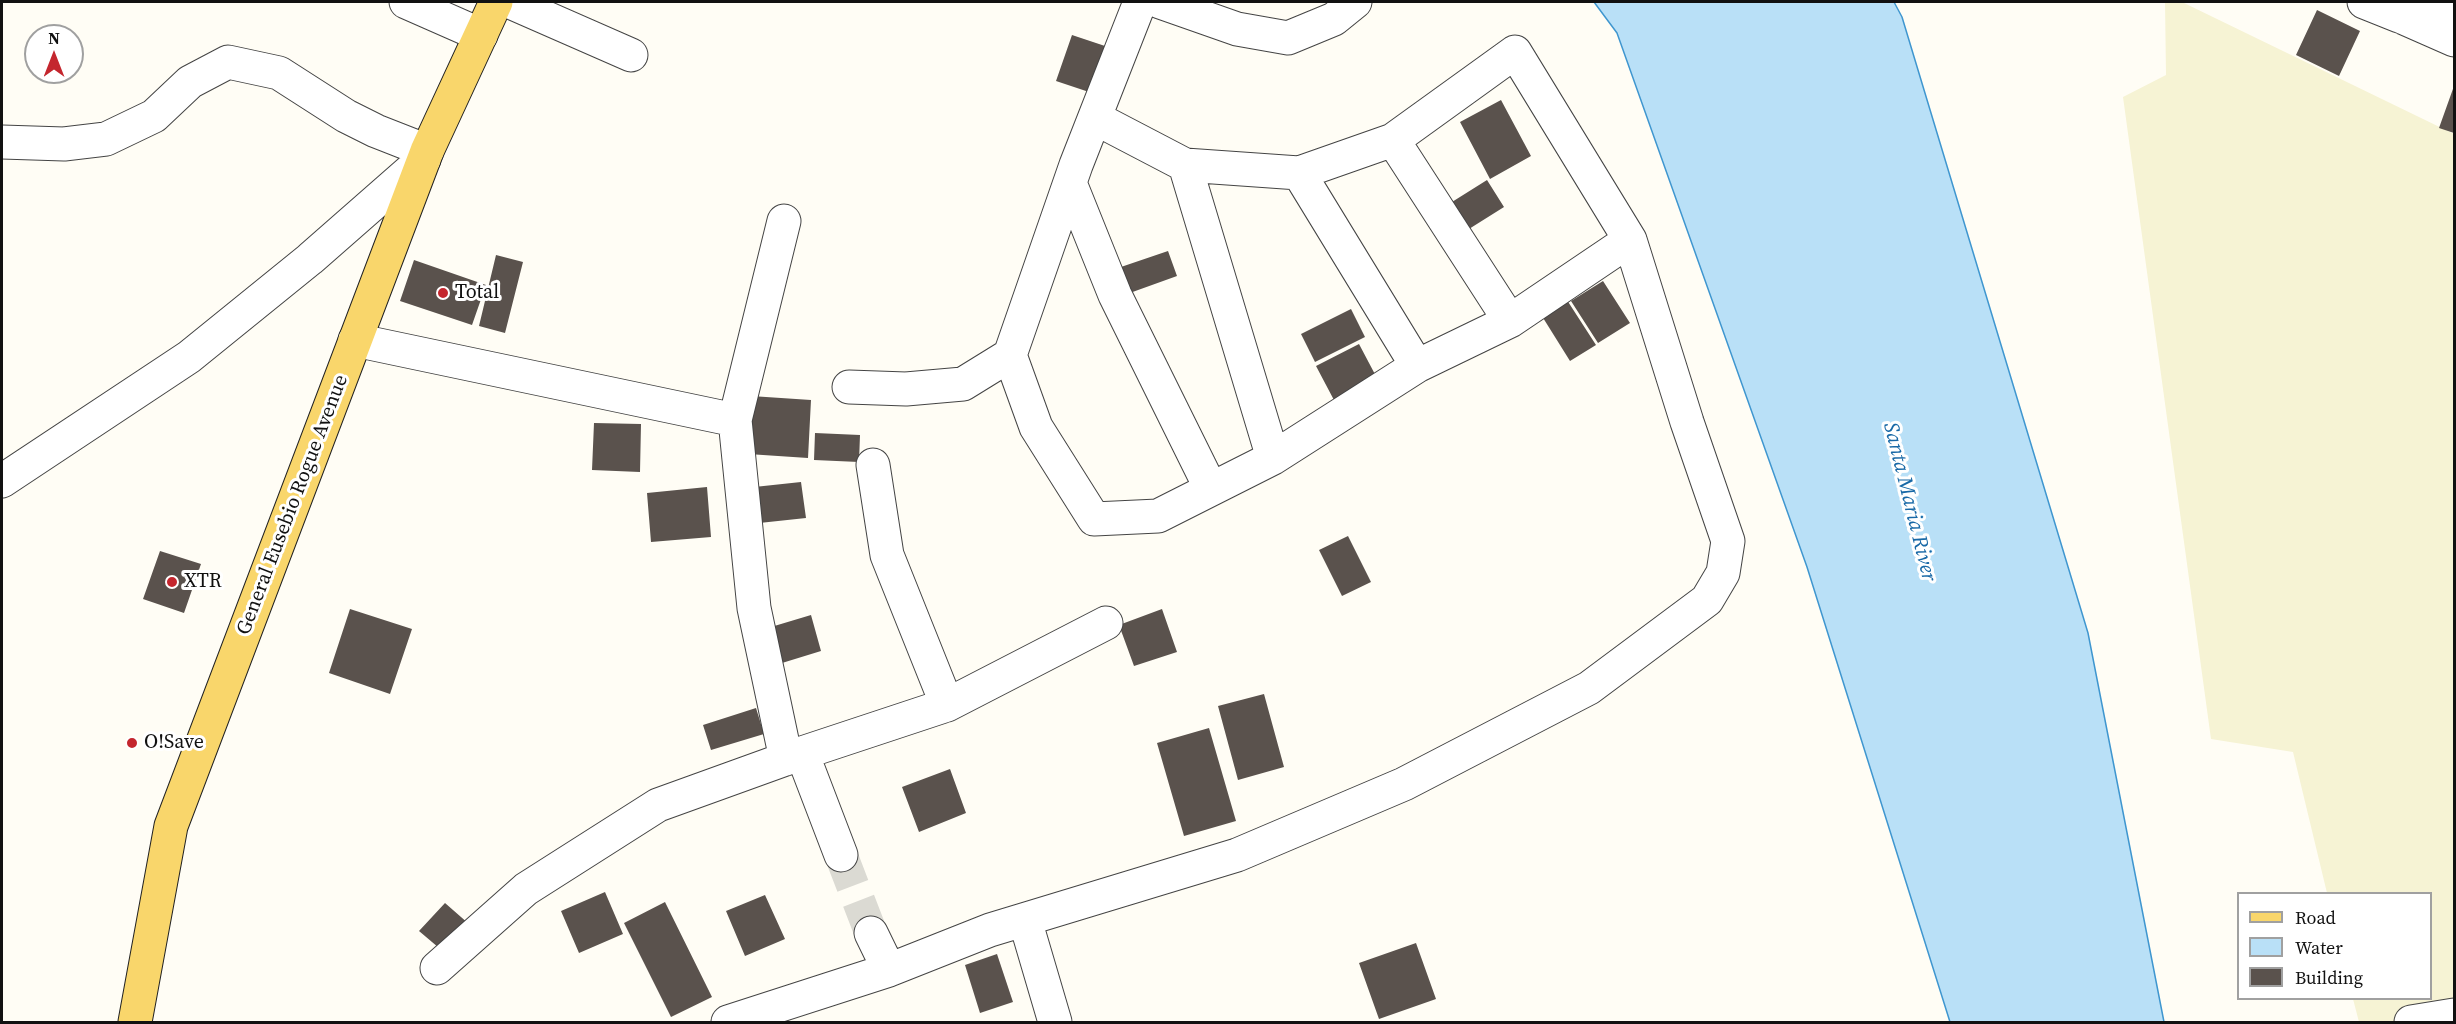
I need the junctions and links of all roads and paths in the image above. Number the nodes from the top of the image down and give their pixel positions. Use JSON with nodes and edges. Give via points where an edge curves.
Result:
{"nodes":[{"id":1,"x":406,"y":2,"type":"edge"},
{"id":2,"x":496,"y":2,"type":"edge"},
{"id":3,"x":510,"y":2,"type":"edge"},
{"id":4,"x":1140,"y":2,"type":"edge"},
{"id":5,"x":1160,"y":2,"type":"edge"},
{"id":6,"x":1355,"y":2,"type":"edge"},
{"id":7,"x":2364,"y":2,"type":"edge"},
{"id":8,"x":2454,"y":11,"type":"edge"},
{"id":9,"x":2399,"y":16,"type":"junction"},
{"id":10,"x":481,"y":35,"type":"junction"},
{"id":11,"x":2454,"y":40,"type":"edge"},
{"id":12,"x":631,"y":55,"type":"dead end"},
{"id":13,"x":1095,"y":118,"type":"junction"},
{"id":14,"x":1392,"y":140,"type":"junction"},
{"id":15,"x":2,"y":142,"type":"edge"},
{"id":16,"x":426,"y":155,"type":"junction"},
{"id":17,"x":1185,"y":165,"type":"junction"},
{"id":18,"x":1299,"y":173,"type":"junction"},
{"id":19,"x":1070,"y":183,"type":"junction"},
{"id":20,"x":784,"y":221,"type":"dead end"},
{"id":21,"x":1630,"y":240,"type":"junction"},
{"id":22,"x":1510,"y":321,"type":"junction"},
{"id":23,"x":355,"y":340,"type":"junction"},
{"id":24,"x":1010,"y":355,"type":"junction"},
{"id":25,"x":1417,"y":366,"type":"junction"},
{"id":26,"x":849,"y":387,"type":"dead end"},
{"id":27,"x":735,"y":420,"type":"junction"},
{"id":28,"x":1273,"y":458,"type":"junction"},
{"id":29,"x":873,"y":465,"type":"dead end"},
{"id":30,"x":2,"y":481,"type":"edge"},
{"id":31,"x":1211,"y":489,"type":"junction"},
{"id":32,"x":1106,"y":623,"type":"dead end"},
{"id":33,"x":947,"y":705,"type":"junction"},
{"id":34,"x":794,"y":756,"type":"junction"},
{"id":35,"x":842,"y":855,"type":"tunnel mouth"},
{"id":36,"x":1024,"y":920,"type":"junction"},
{"id":37,"x":872,"y":933,"type":"tunnel mouth"},
{"id":38,"x":437,"y":968,"type":"dead end"},
{"id":39,"x":889,"y":970,"type":"junction"},
{"id":40,"x":2454,"y":1015,"type":"edge"},
{"id":41,"x":135,"y":1023,"type":"edge"},
{"id":42,"x":728,"y":1023,"type":"edge"},
{"id":43,"x":1055,"y":1023,"type":"edge"},
{"id":44,"x":2411,"y":1023,"type":"edge"}],
"edges":[{"from":1,"to":10,"type":"street"},
{"from":2,"to":10,"type":"main road","name":"General Eusebio Rogue Avenue"},
{"from":3,"to":12,"type":"street"},
{"from":4,"to":13,"type":"street"},
{"from":5,"to":6,"type":"street","via":[[1237,29],[1288,38],[1334,19]]},
{"from":7,"to":9,"type":"street"},
{"from":8,"to":9,"type":"street"},
{"from":9,"to":11,"type":"street"},
{"from":10,"to":16,"type":"main road","name":"General Eusebio Rogue Avenue"},
{"from":13,"to":17,"type":"street"},
{"from":13,"to":19,"type":"street"},
{"from":14,"to":18,"type":"street"},
{"from":14,"to":21,"type":"street","via":[[1515,52]]},
{"from":14,"to":22,"type":"street"},
{"from":15,"to":16,"type":"street","via":[[64,144],[106,139],[154,116],[190,82],[228,62],[279,73],[346,116]]},
{"from":16,"to":23,"type":"main road","name":"General Eusebio Rogue Avenue"},
{"from":16,"to":30,"type":"street","via":[[310,258],[189,357]]},
{"from":17,"to":18,"type":"street"},
{"from":17,"to":28,"type":"street"},
{"from":18,"to":25,"type":"street"},
{"from":19,"to":24,"type":"street"},
{"from":19,"to":31,"type":"street","via":[[1115,295]]},
{"from":20,"to":27,"type":"street"},
{"from":21,"to":22,"type":"street"},
{"from":21,"to":36,"type":"street","via":[[1728,540],[1723,573],[1707,600],[1589,688],[1404,784],[1237,855]]},
{"from":22,"to":25,"type":"street"},
{"from":23,"to":27,"type":"street"},
{"from":23,"to":41,"type":"main road","name":"General Eusebio Rogue Avenue","via":[[171,826]]},
{"from":24,"to":26,"type":"street","via":[[963,384],[906,389]]},
{"from":24,"to":31,"type":"street","via":[[1036,427],[1094,519],[1158,516]]},
{"from":25,"to":28,"type":"street"},
{"from":27,"to":34,"type":"street","via":[[754,608]]},
{"from":28,"to":31,"type":"street"},
{"from":29,"to":33,"type":"street","via":[[887,555]]},
{"from":32,"to":33,"type":"street"},
{"from":33,"to":34,"type":"street"},
{"from":34,"to":35,"type":"street"},
{"from":34,"to":38,"type":"street","via":[[658,805],[526,889]]},
{"from":36,"to":39,"type":"street"},
{"from":36,"to":43,"type":"street"},
{"from":37,"to":39,"type":"street"},
{"from":39,"to":42,"type":"street"},
{"from":40,"to":44,"type":"street"}]}
